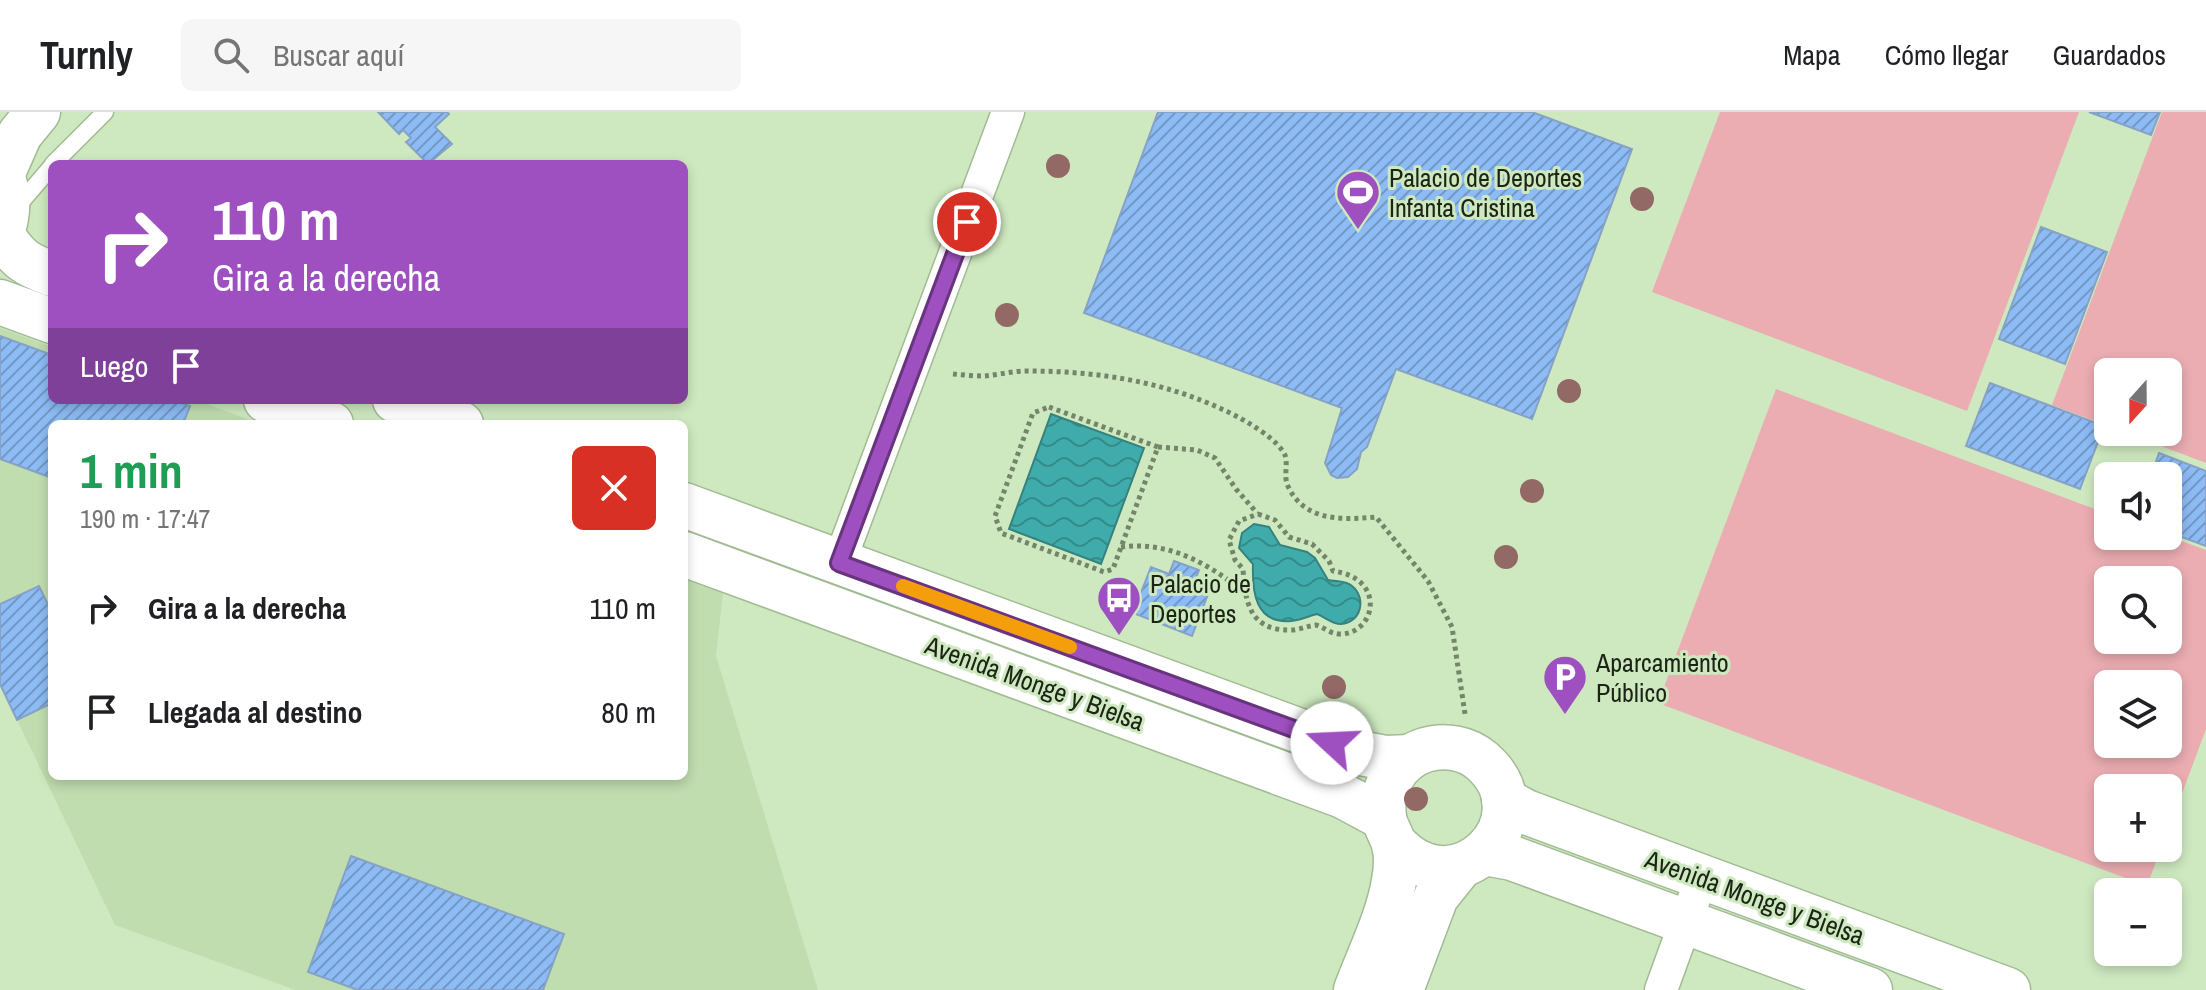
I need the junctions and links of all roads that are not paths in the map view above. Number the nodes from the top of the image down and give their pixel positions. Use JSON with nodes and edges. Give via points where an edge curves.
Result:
{"nodes":[{"id":1,"x":38,"y":112,"type":"edge"},
{"id":2,"x":105,"y":112,"type":"edge"},
{"id":3,"x":1008,"y":112,"type":"edge"},
{"id":4,"x":58,"y":160,"type":"edge"},
{"id":5,"x":48,"y":171,"type":"edge"},
{"id":6,"x":1,"y":172,"type":"edge"},
{"id":7,"x":2,"y":231,"type":"edge"},
{"id":8,"x":48,"y":273,"type":"edge"},
{"id":9,"x":0,"y":302,"type":"edge"},
{"id":10,"x":48,"y":320,"type":"edge"},
{"id":11,"x":277,"y":404,"type":"edge"},
{"id":12,"x":406,"y":404,"type":"edge"},
{"id":13,"x":320,"y":420,"type":"edge"},
{"id":14,"x":450,"y":420,"type":"edge"},
{"id":15,"x":688,"y":506,"type":"edge"},
{"id":16,"x":688,"y":555,"type":"edge"},
{"id":17,"x":839,"y":563,"type":"junction"},
{"id":18,"x":1410,"y":757,"type":"junction"},
{"id":19,"x":1504,"y":800,"type":"junction"},
{"id":20,"x":1389,"y":830,"type":"junction"},
{"id":21,"x":1472,"y":860,"type":"junction"},
{"id":22,"x":1702,"y":877,"type":"junction"},
{"id":23,"x":1687,"y":922,"type":"junction"},
{"id":24,"x":1356,"y":990,"type":"edge"},
{"id":25,"x":1401,"y":990,"type":"edge"},
{"id":26,"x":1661,"y":990,"type":"edge"},
{"id":27,"x":1870,"y":990,"type":"edge"},
{"id":28,"x":2008,"y":990,"type":"edge"}],
"edges":[{"from":1,"to":6,"type":"street"},
{"from":2,"to":4,"type":"lane"},
{"from":3,"to":17,"type":"street"},
{"from":5,"to":7,"type":"lane"},
{"from":6,"to":7,"type":"street","via":[[6,189]]},
{"from":7,"to":8,"type":"street","via":[[18,258]]},
{"from":9,"to":10,"type":"street"},
{"from":11,"to":13,"type":"street"},
{"from":12,"to":14,"type":"street"},
{"from":15,"to":17,"type":"street","name":"Avenida Monge y Bielsa"},
{"from":16,"to":20,"type":"street","name":"Avenida Monge y Bielsa","via":[[1343,796]]},
{"from":17,"to":18,"type":"street","name":"Avenida Monge y Bielsa","via":[[1360,753]]},
{"from":18,"to":19,"type":"street","via":[[1435,748],[1463,750],[1495,775]]},
{"from":18,"to":20,"type":"street","via":[[1388,784]]},
{"from":19,"to":21,"type":"street","via":[[1501,829]]},
{"from":19,"to":22,"type":"street","name":"Avenida Monge y Bielsa"},
{"from":20,"to":21,"type":"street","via":[[1416,862],[1445,868]]},
{"from":20,"to":24,"type":"street","via":[[1394,882]]},
{"from":21,"to":23,"type":"street","name":"Avenida Monge y Bielsa","via":[[1512,858]]},
{"from":21,"to":25,"type":"street","via":[[1436,897]]},
{"from":22,"to":23,"type":"street"},
{"from":22,"to":28,"type":"street","name":"Avenida Monge y Bielsa"},
{"from":23,"to":26,"type":"street"},
{"from":23,"to":27,"type":"street","name":"Avenida Monge y Bielsa"}]}
